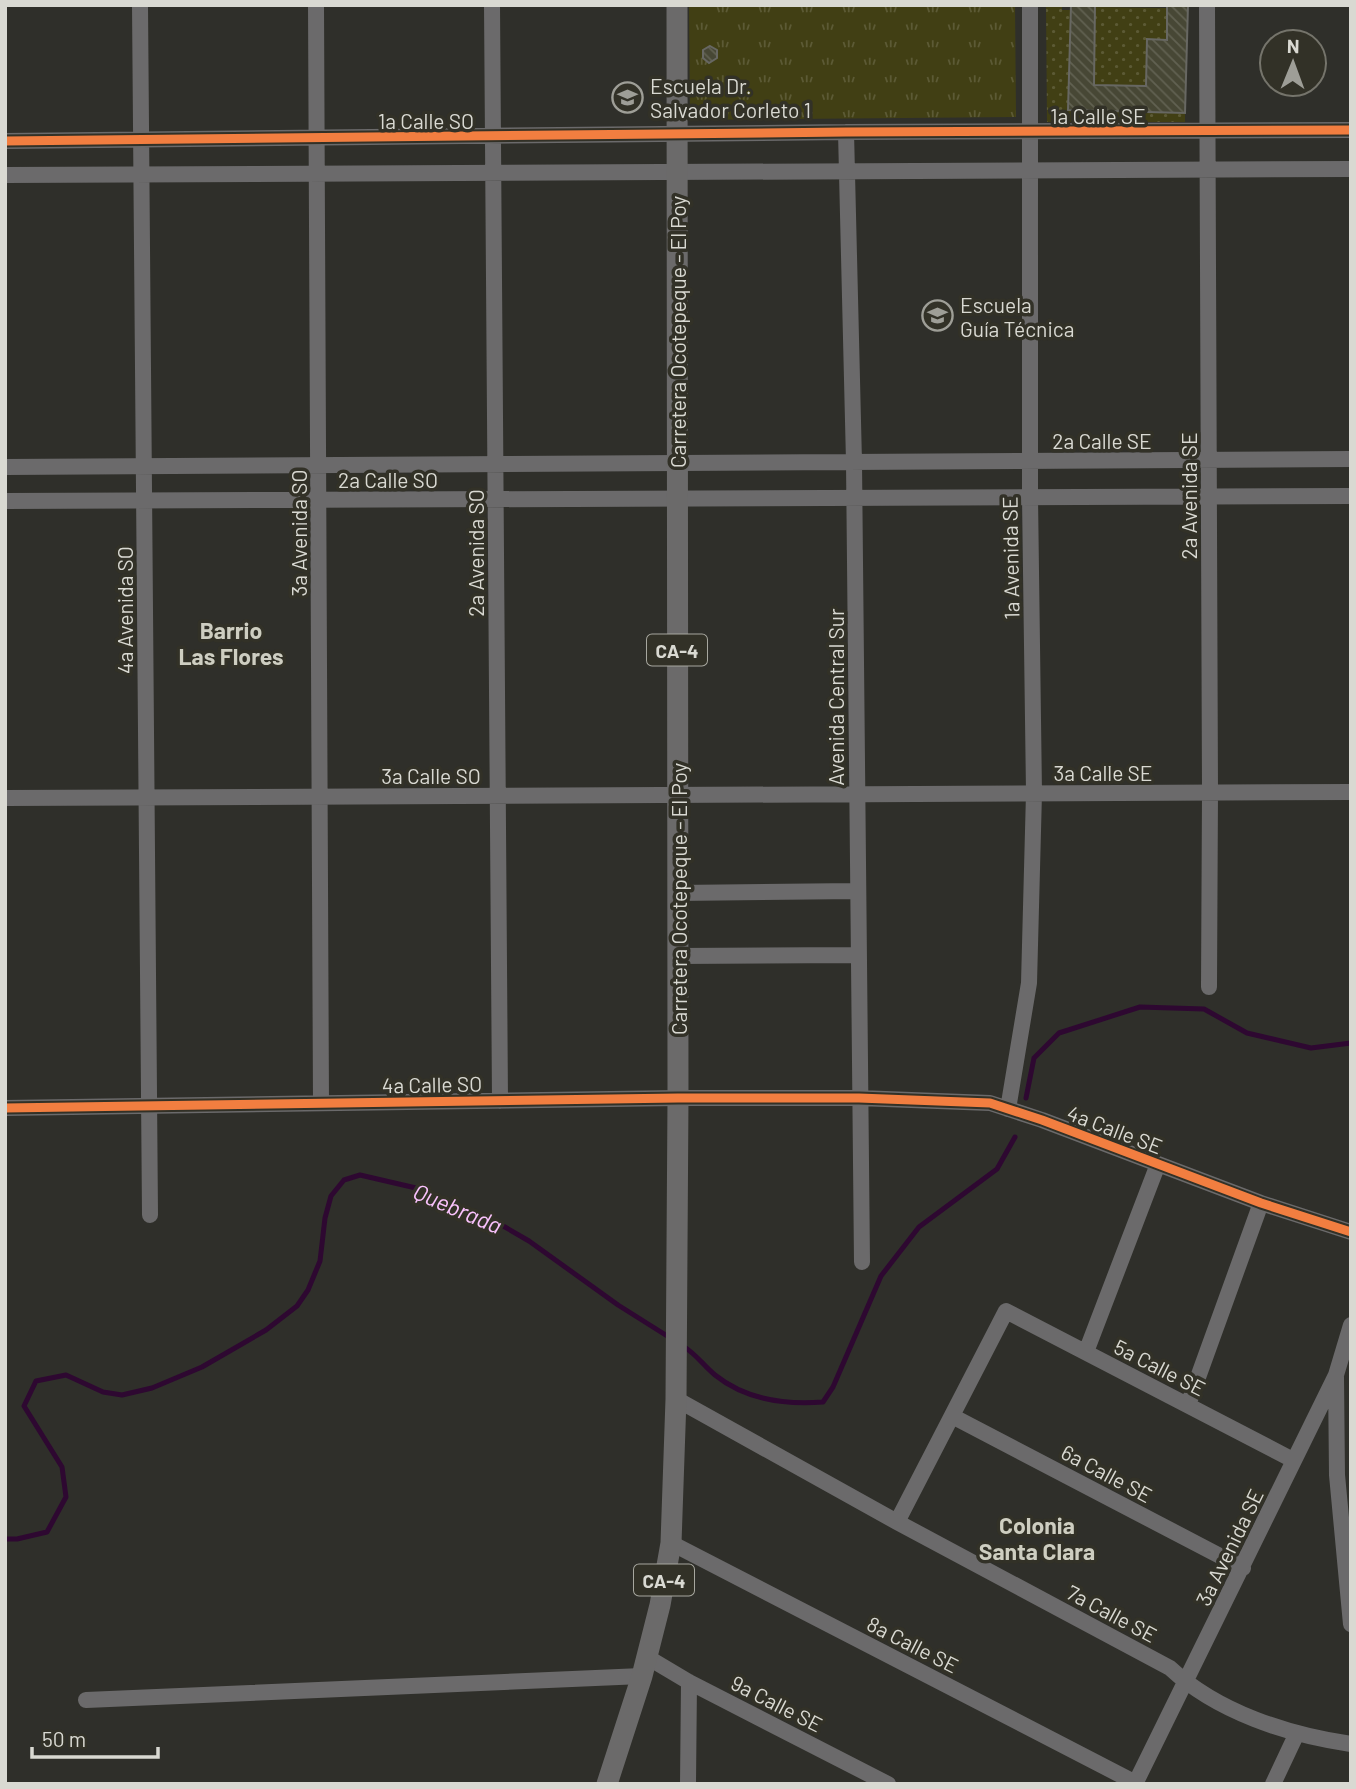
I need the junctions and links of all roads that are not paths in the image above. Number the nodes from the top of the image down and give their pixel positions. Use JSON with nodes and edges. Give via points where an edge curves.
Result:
{"nodes":[{"id":1,"x":140,"y":5,"type":"edge"},
{"id":2,"x":316,"y":5,"type":"edge"},
{"id":3,"x":492,"y":5,"type":"edge"},
{"id":4,"x":677,"y":5,"type":"edge"},
{"id":5,"x":1030,"y":5,"type":"edge"},
{"id":6,"x":1207,"y":5,"type":"edge"},
{"id":7,"x":1351,"y":130,"type":"edge"},
{"id":8,"x":1207,"y":131,"type":"junction"},
{"id":9,"x":846,"y":132,"type":"junction"},
{"id":10,"x":1030,"y":133,"type":"junction"},
{"id":11,"x":677,"y":135,"type":"junction"},
{"id":12,"x":493,"y":137,"type":"junction"},
{"id":13,"x":317,"y":138,"type":"junction"},
{"id":14,"x":141,"y":140,"type":"junction"},
{"id":15,"x":5,"y":141,"type":"edge"},
{"id":16,"x":1351,"y":169,"type":"edge"},
{"id":17,"x":1208,"y":170,"type":"junction"},
{"id":18,"x":847,"y":171,"type":"junction"},
{"id":19,"x":1030,"y":171,"type":"junction"},
{"id":20,"x":493,"y":173,"type":"junction"},
{"id":21,"x":677,"y":173,"type":"junction"},
{"id":22,"x":317,"y":174,"type":"junction"},
{"id":23,"x":5,"y":175,"type":"edge"},
{"id":24,"x":142,"y":175,"type":"junction"},
{"id":25,"x":1351,"y":459,"type":"edge"},
{"id":26,"x":1209,"y":460,"type":"junction"},
{"id":27,"x":1030,"y":461,"type":"junction"},
{"id":28,"x":854,"y":462,"type":"junction"},
{"id":29,"x":677,"y":463,"type":"junction"},
{"id":30,"x":495,"y":464,"type":"junction"},
{"id":31,"x":319,"y":465,"type":"junction"},
{"id":32,"x":144,"y":466,"type":"junction"},
{"id":33,"x":5,"y":467,"type":"edge"},
{"id":34,"x":1209,"y":496,"type":"junction"},
{"id":35,"x":1351,"y":496,"type":"edge"},
{"id":36,"x":1030,"y":497,"type":"junction"},
{"id":37,"x":854,"y":498,"type":"junction"},
{"id":38,"x":496,"y":499,"type":"junction"},
{"id":39,"x":677,"y":499,"type":"junction"},
{"id":40,"x":319,"y":500,"type":"junction"},
{"id":41,"x":5,"y":501,"type":"edge"},
{"id":42,"x":145,"y":501,"type":"junction"},
{"id":43,"x":1210,"y":792,"type":"junction"},
{"id":44,"x":1351,"y":792,"type":"edge"},
{"id":45,"x":1034,"y":793,"type":"junction"},
{"id":46,"x":856,"y":794,"type":"junction"},
{"id":47,"x":678,"y":795,"type":"junction"},
{"id":48,"x":498,"y":796,"type":"junction"},
{"id":49,"x":321,"y":797,"type":"junction"},
{"id":50,"x":5,"y":798,"type":"edge"},
{"id":51,"x":147,"y":798,"type":"junction"},
{"id":52,"x":857,"y":891,"type":"junction"},
{"id":53,"x":677,"y":893,"type":"junction"},
{"id":54,"x":858,"y":955,"type":"junction"},
{"id":55,"x":677,"y":956,"type":"junction"},
{"id":56,"x":1209,"y":987,"type":"dead end"},
{"id":57,"x":678,"y":1098,"type":"junction"},
{"id":58,"x":859,"y":1098,"type":"junction"},
{"id":59,"x":500,"y":1101,"type":"junction"},
{"id":60,"x":321,"y":1104,"type":"junction"},
{"id":61,"x":149,"y":1105,"type":"junction"},
{"id":62,"x":5,"y":1108,"type":"edge"},
{"id":63,"x":1008,"y":1109,"type":"junction"},
{"id":64,"x":1158,"y":1164,"type":"junction"},
{"id":65,"x":1261,"y":1203,"type":"junction"},
{"id":66,"x":150,"y":1215,"type":"dead end"},
{"id":67,"x":1351,"y":1232,"type":"edge"},
{"id":68,"x":862,"y":1262,"type":"dead end"},
{"id":69,"x":1351,"y":1325,"type":"edge"},
{"id":70,"x":1086,"y":1352,"type":"junction"},
{"id":71,"x":1336,"y":1375,"type":"junction"},
{"id":72,"x":676,"y":1399,"type":"junction"},
{"id":73,"x":1188,"y":1405,"type":"junction"},
{"id":74,"x":952,"y":1416,"type":"junction"},
{"id":75,"x":1293,"y":1460,"type":"junction"},
{"id":76,"x":897,"y":1522,"type":"junction"},
{"id":77,"x":671,"y":1543,"type":"junction"},
{"id":78,"x":1243,"y":1568,"type":"junction"},
{"id":79,"x":1351,"y":1623,"type":"edge"},
{"id":80,"x":645,"y":1667,"type":"junction"},
{"id":81,"x":689,"y":1682,"type":"junction"},
{"id":82,"x":1186,"y":1683,"type":"junction"},
{"id":83,"x":86,"y":1700,"type":"dead end"},
{"id":84,"x":1297,"y":1733,"type":"junction"},
{"id":85,"x":1351,"y":1744,"type":"edge"},
{"id":86,"x":881,"y":1782,"type":"edge"},
{"id":87,"x":1136,"y":1783,"type":"edge"},
{"id":88,"x":607,"y":1784,"type":"edge"},
{"id":89,"x":688,"y":1784,"type":"edge"},
{"id":90,"x":1273,"y":1784,"type":"edge"}],
"edges":[{"from":1,"to":14,"type":"street","name":"4a Avenida SO"},
{"from":2,"to":13,"type":"street","name":"3a Avenida SO"},
{"from":3,"to":12,"type":"street","name":"2a Avenida SO"},
{"from":4,"to":11,"type":"main road","name":"Carretera Ocotepeque - El Poy","number":"CA-4"},
{"from":5,"to":10,"type":"street","name":"1a Avenida SE"},
{"from":6,"to":8,"type":"street","name":"2a Avenida SE"},
{"from":7,"to":8,"type":"street","name":"1a Calle SE"},
{"from":8,"to":10,"type":"street","name":"1a Calle SE"},
{"from":8,"to":17,"type":"street","name":"2a Avenida SE"},
{"from":9,"to":10,"type":"street","name":"1a Calle SE"},
{"from":9,"to":11,"type":"street","name":"1a Calle SO"},
{"from":9,"to":18,"type":"street","name":"Avenida Central Sur"},
{"from":10,"to":19,"type":"street","name":"1a Avenida SE"},
{"from":11,"to":12,"type":"street","name":"1a Calle SO"},
{"from":11,"to":21,"type":"main road","name":"Carretera Ocotepeque - El Poy","number":"CA-4"},
{"from":12,"to":13,"type":"street","name":"1a Calle SO"},
{"from":12,"to":20,"type":"street","name":"2a Avenida SO"},
{"from":13,"to":14,"type":"street","name":"1a Calle SO"},
{"from":13,"to":22,"type":"street","name":"3a Avenida SO"},
{"from":14,"to":15,"type":"street","name":"1a Calle SO"},
{"from":14,"to":24,"type":"street","name":"4a Avenida SO"},
{"from":16,"to":17,"type":"street"},
{"from":17,"to":19,"type":"street"},
{"from":17,"to":26,"type":"street","name":"2a Avenida SE"},
{"from":18,"to":19,"type":"street"},
{"from":18,"to":21,"type":"street"},
{"from":18,"to":28,"type":"street","name":"Avenida Central Sur"},
{"from":19,"to":27,"type":"street","name":"1a Avenida SE"},
{"from":20,"to":21,"type":"street"},
{"from":20,"to":22,"type":"street"},
{"from":20,"to":30,"type":"street","name":"2a Avenida SO"},
{"from":21,"to":29,"type":"main road","name":"Carretera Ocotepeque - El Poy","number":"CA-4"},
{"from":22,"to":24,"type":"street"},
{"from":22,"to":31,"type":"street","name":"3a Avenida SO"},
{"from":23,"to":24,"type":"street"},
{"from":24,"to":32,"type":"street","name":"4a Avenida SO"},
{"from":25,"to":26,"type":"street","name":"2a Calle SE"},
{"from":26,"to":27,"type":"street","name":"2a Calle SE"},
{"from":26,"to":34,"type":"street","name":"2a Avenida SE"},
{"from":27,"to":28,"type":"street","name":"2a Calle SE"},
{"from":27,"to":36,"type":"street","name":"1a Avenida SE"},
{"from":28,"to":29,"type":"street","name":"2a Calle SO"},
{"from":28,"to":37,"type":"street","name":"Avenida Central Sur"},
{"from":29,"to":30,"type":"street","name":"2a Calle SO"},
{"from":29,"to":39,"type":"main road","name":"Carretera Ocotepeque - El Poy","number":"CA-4"},
{"from":30,"to":31,"type":"street","name":"2a Calle SO"},
{"from":30,"to":38,"type":"street","name":"2a Avenida SO"},
{"from":31,"to":32,"type":"street","name":"2a Calle SO"},
{"from":31,"to":40,"type":"street","name":"3a Avenida SO"},
{"from":32,"to":33,"type":"street","name":"2a Calle SO"},
{"from":32,"to":42,"type":"street","name":"4a Avenida SO"},
{"from":34,"to":35,"type":"street"},
{"from":34,"to":36,"type":"street"},
{"from":34,"to":43,"type":"street","name":"2a Avenida SE"},
{"from":36,"to":37,"type":"street"},
{"from":36,"to":45,"type":"street","name":"1a Avenida SE"},
{"from":37,"to":39,"type":"street","name":"2a Calle SO"},
{"from":37,"to":46,"type":"street","name":"Avenida Central Sur"},
{"from":38,"to":39,"type":"street","name":"2a Calle SO"},
{"from":38,"to":40,"type":"street","name":"2a Calle SO"},
{"from":38,"to":48,"type":"street","name":"2a Avenida SO"},
{"from":39,"to":47,"type":"main road","name":"Carretera Ocotepeque - El Poy","number":"CA-4"},
{"from":40,"to":42,"type":"street","name":"2a Calle SO"},
{"from":40,"to":49,"type":"street","name":"3a Avenida SO"},
{"from":41,"to":42,"type":"street","name":"2a Calle SO"},
{"from":42,"to":51,"type":"street","name":"4a Avenida SO"},
{"from":43,"to":44,"type":"street","name":"3a Calle SE"},
{"from":43,"to":45,"type":"street","name":"3a Calle SE"},
{"from":43,"to":56,"type":"street","name":"2a Avenida SE"},
{"from":45,"to":46,"type":"street","name":"3a Calle SE"},
{"from":45,"to":63,"type":"street","name":"1a Avenida SE","via":[[1029,983]]},
{"from":46,"to":47,"type":"street","name":"3a Calle SO"},
{"from":46,"to":52,"type":"street","name":"Avenida Central Sur"},
{"from":47,"to":48,"type":"street","name":"3a Calle SO"},
{"from":47,"to":53,"type":"main road","name":"Carretera Ocotepeque - El Poy","number":"CA-4"},
{"from":48,"to":49,"type":"street","name":"3a Calle SO"},
{"from":48,"to":59,"type":"street","name":"2a Avenida SO"},
{"from":49,"to":51,"type":"street","name":"3a Calle SO"},
{"from":49,"to":60,"type":"street","name":"3a Avenida SO"},
{"from":50,"to":51,"type":"street","name":"3a Calle SO"},
{"from":51,"to":61,"type":"street","name":"4a Avenida SO"},
{"from":52,"to":53,"type":"street"},
{"from":52,"to":54,"type":"street","name":"Avenida Central Sur"},
{"from":53,"to":55,"type":"main road","name":"Carretera Ocotepeque - El Poy","number":"CA-4"},
{"from":54,"to":55,"type":"street"},
{"from":54,"to":58,"type":"street","name":"Avenida Central Sur"},
{"from":55,"to":57,"type":"main road","name":"Carretera Ocotepeque - El Poy","number":"CA-4"},
{"from":57,"to":58,"type":"street","name":"4a Calle SO"},
{"from":57,"to":59,"type":"street","name":"4a Calle SO"},
{"from":57,"to":72,"type":"main road","name":"Carretera Ocotepeque - El Poy","number":"CA-4"},
{"from":58,"to":63,"type":"street","name":"4a Calle SE","via":[[990,1103]]},
{"from":58,"to":68,"type":"street","name":"Avenida Central Sur"},
{"from":59,"to":60,"type":"street","name":"4a Calle SO"},
{"from":60,"to":61,"type":"street","name":"4a Calle SO"},
{"from":61,"to":62,"type":"street","name":"4a Calle SO"},
{"from":61,"to":66,"type":"street","name":"4a Avenida SO"},
{"from":63,"to":64,"type":"street","name":"4a Calle SE"},
{"from":64,"to":65,"type":"street","name":"4a Calle SE"},
{"from":64,"to":70,"type":"street"},
{"from":65,"to":67,"type":"street","name":"4a Calle SE"},
{"from":65,"to":73,"type":"street"},
{"from":69,"to":71,"type":"street","name":"3a Avenida SE"},
{"from":70,"to":73,"type":"street","name":"5a Calle SE"},
{"from":70,"to":74,"type":"street","name":"5a Calle SE","via":[[1006,1311]]},
{"from":71,"to":75,"type":"street","name":"3a Avenida SE"},
{"from":71,"to":79,"type":"street","via":[[1337,1475]]},
{"from":72,"to":76,"type":"street","name":"7a Calle SE"},
{"from":72,"to":77,"type":"main road","name":"Carretera Ocotepeque - El Poy","number":"CA-4"},
{"from":73,"to":75,"type":"street","name":"5a Calle SE"},
{"from":74,"to":76,"type":"street"},
{"from":74,"to":78,"type":"street","name":"6a Calle SE"},
{"from":75,"to":78,"type":"street","name":"3a Avenida SE"},
{"from":76,"to":82,"type":"street","name":"7a Calle SE","via":[[1170,1668]]},
{"from":77,"to":80,"type":"main road","name":"Carretera Ocotepeque - El Poy","number":"CA-4"},
{"from":77,"to":87,"type":"street","name":"8a Calle SE"},
{"from":78,"to":82,"type":"street","name":"3a Avenida SE"},
{"from":80,"to":81,"type":"street","name":"9a Calle SE"},
{"from":80,"to":83,"type":"street"},
{"from":80,"to":88,"type":"main road","name":"Carretera Ocotepeque - El Poy","number":"CA-4"},
{"from":81,"to":86,"type":"street","name":"9a Calle SE"},
{"from":81,"to":89,"type":"street"},
{"from":82,"to":84,"type":"street","name":"7a Calle SE","via":[[1243,1714]]},
{"from":82,"to":87,"type":"street","name":"3a Avenida SE"},
{"from":84,"to":85,"type":"street","name":"7a Calle SE"},
{"from":84,"to":90,"type":"street"}]}
